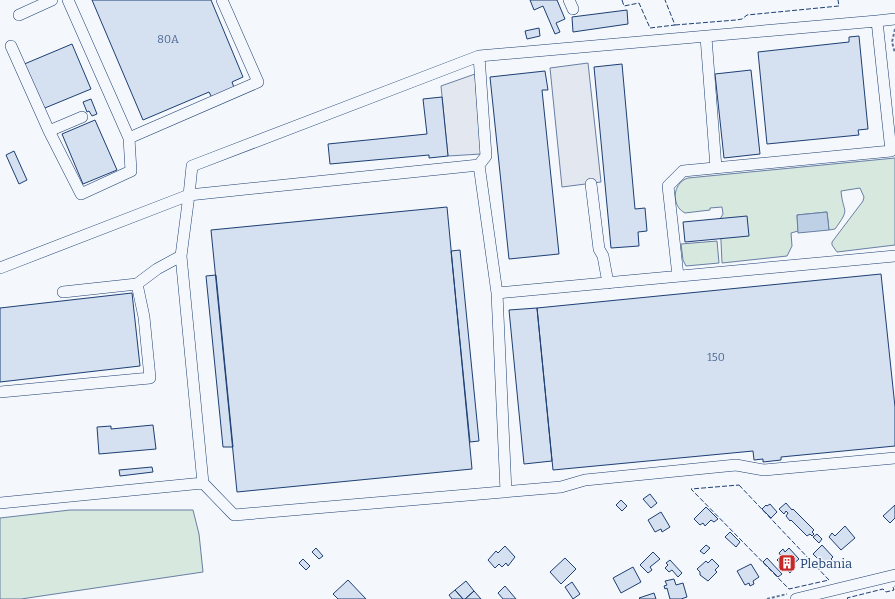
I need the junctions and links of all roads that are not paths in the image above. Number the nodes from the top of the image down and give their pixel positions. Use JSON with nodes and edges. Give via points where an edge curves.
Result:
{"nodes":[{"id":1,"x":52,"y":0,"type":"edge"},
{"id":2,"x":68,"y":0,"type":"edge"},
{"id":3,"x":222,"y":0,"type":"edge"},
{"id":4,"x":19,"y":15,"type":"dead end"},
{"id":5,"x":895,"y":19,"type":"edge"},
{"id":6,"x":877,"y":21,"type":"junction"},
{"id":7,"x":706,"y":37,"type":"junction"},
{"id":8,"x":11,"y":46,"type":"dead end"},
{"id":9,"x":479,"y":56,"type":"junction"},
{"id":10,"x":82,"y":116,"type":"dead end"},
{"id":11,"x":48,"y":131,"type":"junction"},
{"id":12,"x":129,"y":138,"type":"junction"},
{"id":13,"x":479,"y":165,"type":"junction"},
{"id":14,"x":716,"y":168,"type":"junction"},
{"id":15,"x":591,"y":184,"type":"dead end"},
{"id":16,"x":189,"y":195,"type":"junction"},
{"id":17,"x":182,"y":256,"type":"junction"},
{"id":18,"x":895,"y":256,"type":"edge"},
{"id":19,"x":0,"y":268,"type":"edge"},
{"id":20,"x":678,"y":276,"type":"junction"},
{"id":21,"x":608,"y":282,"type":"junction"},
{"id":22,"x":137,"y":284,"type":"junction"},
{"id":23,"x":63,"y":292,"type":"dead end"},
{"id":24,"x":498,"y":293,"type":"junction"},
{"id":25,"x":0,"y":392,"type":"edge"},
{"id":26,"x":895,"y":458,"type":"edge"},
{"id":27,"x":203,"y":483,"type":"junction"},
{"id":28,"x":506,"y":492,"type":"junction"},
{"id":29,"x":0,"y":503,"type":"edge"},
{"id":30,"x":895,"y":575,"type":"edge"},
{"id":31,"x":796,"y":599,"type":"edge"}],
"edges":[{"from":1,"to":4,"type":"street"},
{"from":2,"to":12,"type":"street"},
{"from":3,"to":12,"type":"street","via":[[258,82]]},
{"from":5,"to":6,"type":"street"},
{"from":6,"to":7,"type":"street"},
{"from":6,"to":14,"type":"street","via":[[891,151]]},
{"from":7,"to":9,"type":"street"},
{"from":7,"to":14,"type":"street"},
{"from":8,"to":11,"type":"street"},
{"from":9,"to":13,"type":"street","via":[[486,156]]},
{"from":9,"to":16,"type":"street","via":[[192,166]]},
{"from":10,"to":11,"type":"street"},
{"from":11,"to":12,"type":"street","via":[[81,194],[131,171]]},
{"from":13,"to":16,"type":"street"},
{"from":13,"to":24,"type":"street"},
{"from":14,"to":20,"type":"street","via":[[683,171],[668,186]]},
{"from":15,"to":21,"type":"street","via":[[599,249],[603,256]]},
{"from":16,"to":17,"type":"street"},
{"from":16,"to":19,"type":"street"},
{"from":17,"to":22,"type":"street","via":[[157,269]]},
{"from":17,"to":27,"type":"street"},
{"from":18,"to":20,"type":"street"},
{"from":20,"to":21,"type":"street"},
{"from":21,"to":24,"type":"street"},
{"from":22,"to":23,"type":"street"},
{"from":22,"to":25,"type":"street","via":[[144,317],[150,378]]},
{"from":24,"to":28,"type":"street"},
{"from":26,"to":28,"type":"street","via":[[764,470],[736,465],[585,480],[562,488]]},
{"from":27,"to":28,"type":"street","via":[[234,515]]},
{"from":27,"to":29,"type":"street"},
{"from":30,"to":31,"type":"street"}]}
